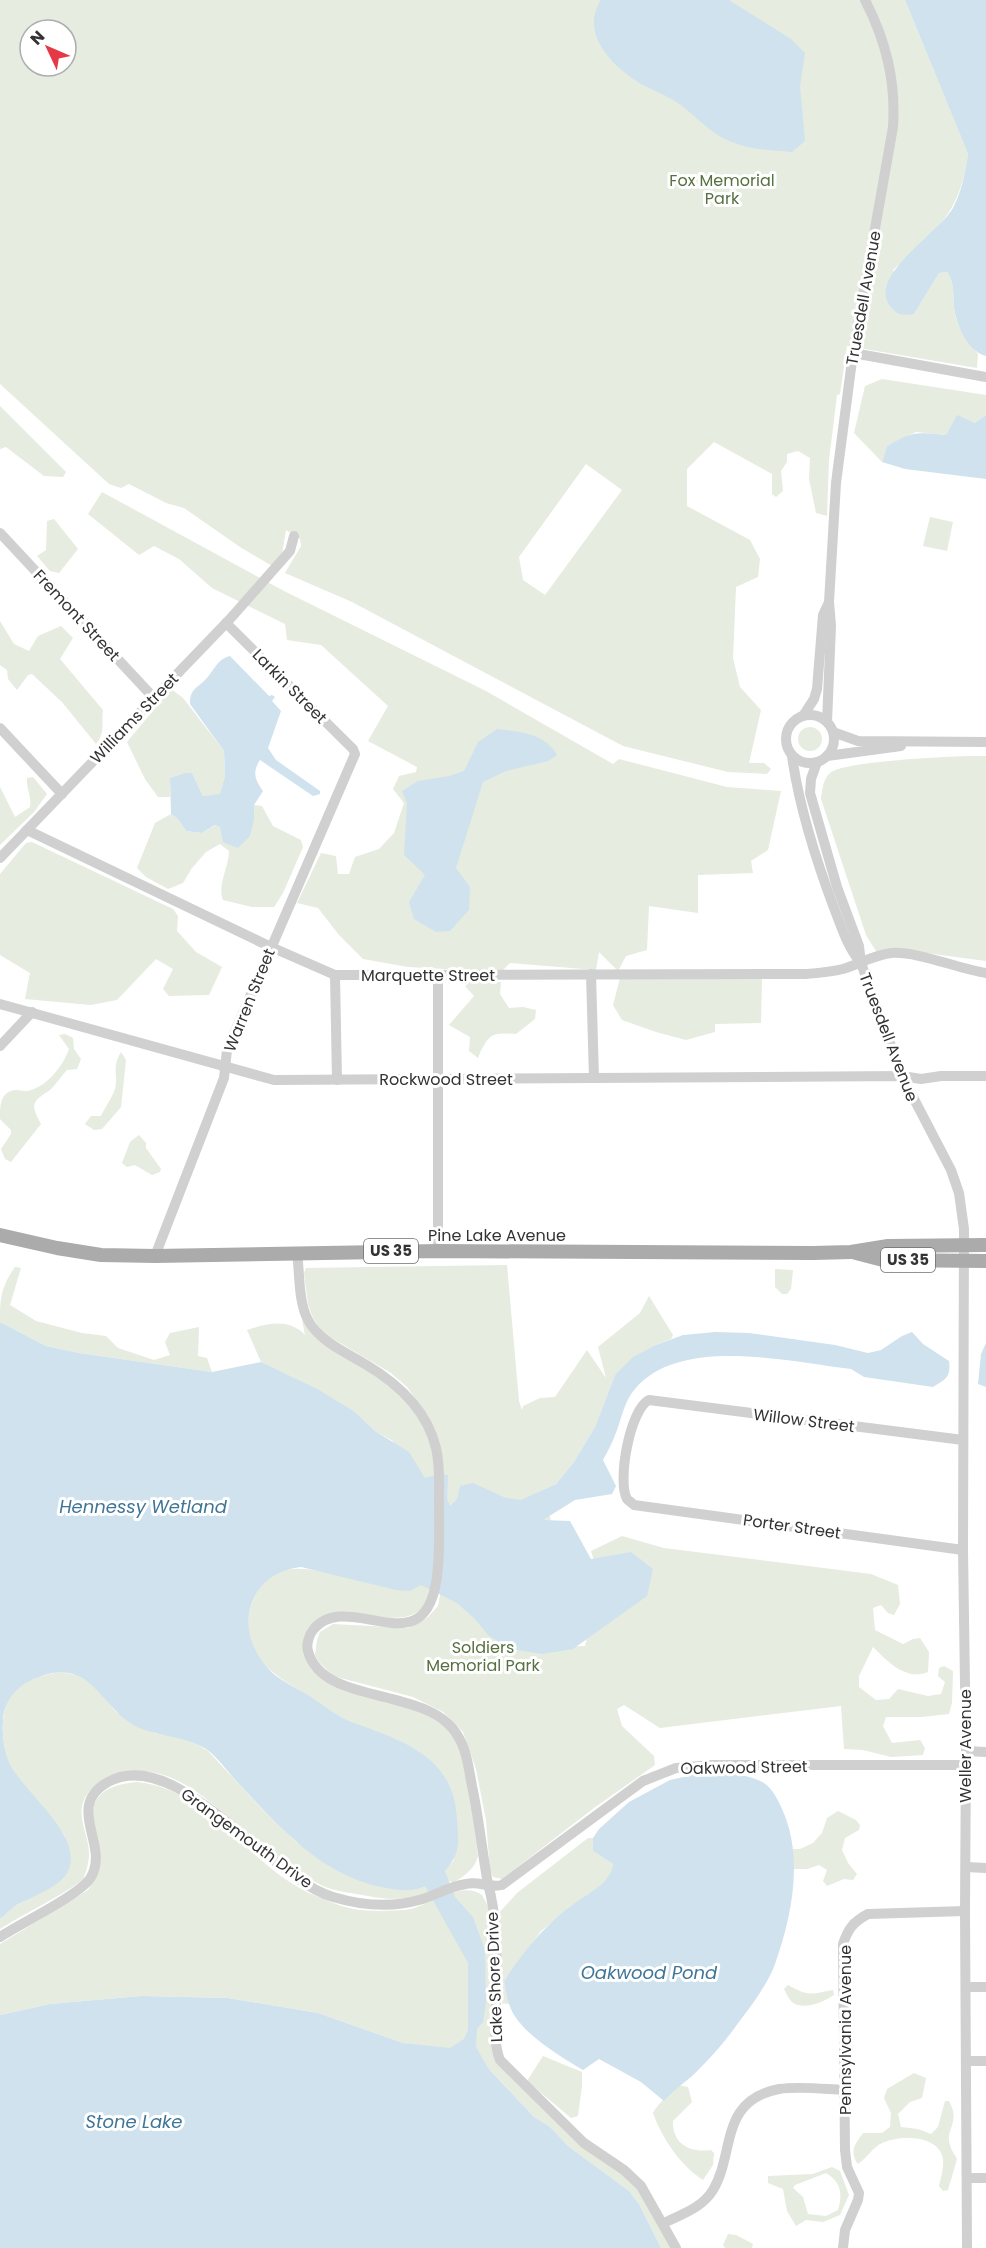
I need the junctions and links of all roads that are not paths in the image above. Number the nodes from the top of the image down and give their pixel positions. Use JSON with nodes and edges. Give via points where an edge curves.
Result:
{"nodes":[{"id":1,"x":865,"y":0,"type":"edge"},
{"id":2,"x":853,"y":353,"type":"junction"},
{"id":3,"x":986,"y":377,"type":"edge"},
{"id":4,"x":0,"y":533,"type":"edge"},
{"id":5,"x":294,"y":536,"type":"dead end"},
{"id":6,"x":829,"y":602,"type":"junction"},
{"id":7,"x":226,"y":623,"type":"junction"},
{"id":8,"x":153,"y":697,"type":"junction"},
{"id":9,"x":803,"y":716,"type":"junction"},
{"id":10,"x":827,"y":722,"type":"junction"},
{"id":11,"x":0,"y":728,"type":"edge"},
{"id":12,"x":833,"y":732,"type":"junction"},
{"id":13,"x":922,"y":741,"type":"junction"},
{"id":14,"x":986,"y":742,"type":"edge"},
{"id":15,"x":353,"y":749,"type":"joint"},
{"id":16,"x":792,"y":756,"type":"junction"},
{"id":17,"x":822,"y":759,"type":"junction"},
{"id":18,"x":62,"y":794,"type":"junction"},
{"id":19,"x":27,"y":830,"type":"junction"},
{"id":20,"x":0,"y":858,"type":"edge"},
{"id":21,"x":271,"y":947,"type":"junction"},
{"id":22,"x":861,"y":963,"type":"junction"},
{"id":23,"x":986,"y":973,"type":"edge"},
{"id":24,"x":591,"y":974,"type":"junction"},
{"id":25,"x":336,"y":975,"type":"junction"},
{"id":26,"x":438,"y":976,"type":"junction"},
{"id":27,"x":0,"y":1004,"type":"edge"},
{"id":28,"x":32,"y":1012,"type":"junction"},
{"id":29,"x":0,"y":1046,"type":"edge"},
{"id":30,"x":225,"y":1065,"type":"junction"},
{"id":31,"x":902,"y":1076,"type":"junction"},
{"id":32,"x":986,"y":1076,"type":"edge"},
{"id":33,"x":594,"y":1078,"type":"junction"},
{"id":34,"x":437,"y":1079,"type":"junction"},
{"id":35,"x":338,"y":1080,"type":"junction"},
{"id":36,"x":0,"y":1235,"type":"edge"},
{"id":37,"x":964,"y":1245,"type":"junction"},
{"id":38,"x":986,"y":1245,"type":"edge"},
{"id":39,"x":438,"y":1251,"type":"junction"},
{"id":40,"x":851,"y":1252,"type":"junction"},
{"id":41,"x":297,"y":1253,"type":"junction"},
{"id":42,"x":155,"y":1256,"type":"junction"},
{"id":43,"x":965,"y":1261,"type":"junction"},
{"id":44,"x":986,"y":1261,"type":"edge"},
{"id":45,"x":963,"y":1440,"type":"junction"},
{"id":46,"x":626,"y":1496,"type":"joint"},
{"id":47,"x":963,"y":1550,"type":"junction"},
{"id":48,"x":966,"y":1751,"type":"junction"},
{"id":49,"x":986,"y":1752,"type":"edge"},
{"id":50,"x":966,"y":1765,"type":"junction"},
{"id":51,"x":966,"y":1868,"type":"junction"},
{"id":52,"x":986,"y":1868,"type":"edge"},
{"id":53,"x":488,"y":1884,"type":"junction"},
{"id":54,"x":965,"y":1911,"type":"junction"},
{"id":55,"x":0,"y":1937,"type":"edge"},
{"id":56,"x":966,"y":1987,"type":"junction"},
{"id":57,"x":986,"y":1987,"type":"edge"},
{"id":58,"x":967,"y":2061,"type":"junction"},
{"id":59,"x":986,"y":2061,"type":"edge"},
{"id":60,"x":844,"y":2090,"type":"junction"},
{"id":61,"x":968,"y":2178,"type":"junction"},
{"id":62,"x":986,"y":2178,"type":"edge"},
{"id":63,"x":664,"y":2223,"type":"junction"},
{"id":64,"x":676,"y":2248,"type":"edge"},
{"id":65,"x":843,"y":2248,"type":"edge"},
{"id":66,"x":967,"y":2248,"type":"edge"}],
"edges":[{"from":1,"to":2,"type":"street","name":"Truesdell Avenue","via":[[884,42],[894,105]]},
{"from":2,"to":3,"type":"street"},
{"from":2,"to":6,"type":"street","name":"Truesdell Avenue","via":[[836,483]]},
{"from":4,"to":8,"type":"street","name":"Fremont Street"},
{"from":5,"to":7,"type":"street","name":"Williams Street","via":[[290,551]]},
{"from":6,"to":9,"type":"street","name":"Truesdell Avenue","via":[[823,615],[817,689]]},
{"from":6,"to":10,"type":"street","name":"Truesdell Avenue"},
{"from":7,"to":8,"type":"street","name":"Williams Street"},
{"from":7,"to":15,"type":"street","name":"Larkin Street"},
{"from":8,"to":18,"type":"street","name":"Williams Street"},
{"from":9,"to":10,"type":"street","via":[[816,715]]},
{"from":9,"to":16,"type":"street","via":[[792,722],[786,733]]},
{"from":10,"to":12,"type":"street"},
{"from":11,"to":18,"type":"street"},
{"from":12,"to":13,"type":"street","via":[[858,741]]},
{"from":12,"to":17,"type":"street","via":[[833,745]]},
{"from":13,"to":14,"type":"street"},
{"from":13,"to":17,"type":"street"},
{"from":15,"to":21,"type":"street","name":"Warren Street","via":[[350,768]]},
{"from":16,"to":17,"type":"street","via":[[804,762]]},
{"from":16,"to":22,"type":"street","name":"Truesdell Avenue","via":[[820,868],[850,950]]},
{"from":17,"to":22,"type":"street","name":"Truesdell Avenue","via":[[811,779],[810,793]]},
{"from":18,"to":19,"type":"street","name":"Williams Street"},
{"from":19,"to":20,"type":"street","name":"Williams Street"},
{"from":19,"to":21,"type":"street","name":"Marquette Street"},
{"from":21,"to":25,"type":"street","name":"Marquette Street"},
{"from":21,"to":30,"type":"street","name":"Warren Street","via":[[227,1050]]},
{"from":22,"to":23,"type":"street","name":"Marquette Street","via":[[894,953]]},
{"from":22,"to":24,"type":"street","name":"Marquette Street","via":[[806,974]]},
{"from":22,"to":31,"type":"street","name":"Truesdell Avenue"},
{"from":24,"to":26,"type":"street","name":"Marquette Street"},
{"from":24,"to":33,"type":"street"},
{"from":25,"to":26,"type":"street","name":"Marquette Street"},
{"from":25,"to":35,"type":"street"},
{"from":26,"to":34,"type":"street"},
{"from":27,"to":28,"type":"street","name":"Rockwood Street"},
{"from":28,"to":29,"type":"street"},
{"from":28,"to":30,"type":"street","name":"Rockwood Street"},
{"from":30,"to":35,"type":"street","name":"Rockwood Street","via":[[274,1080]]},
{"from":30,"to":42,"type":"street","name":"Warren Street","via":[[224,1078]]},
{"from":31,"to":32,"type":"street","name":"Rockwood Street"},
{"from":31,"to":33,"type":"street","name":"Rockwood Street"},
{"from":31,"to":37,"type":"street","name":"Truesdell Avenue","via":[[951,1170],[964,1225]]},
{"from":33,"to":34,"type":"street","name":"Rockwood Street"},
{"from":34,"to":35,"type":"street","name":"Rockwood Street"},
{"from":34,"to":39,"type":"street"},
{"from":36,"to":42,"type":"main road","name":"Pine Lake Avenue","number":"US 35","via":[[101,1255]]},
{"from":37,"to":38,"type":"main road","name":"Pine Lake Avenue","number":"US 35"},
{"from":37,"to":40,"type":"main road","name":"Pine Lake Avenue","number":"US 35","via":[[888,1246]]},
{"from":37,"to":43,"type":"street","name":"Weller Avenue"},
{"from":39,"to":40,"type":"main road","name":"Pine Lake Avenue","number":"US 35"},
{"from":39,"to":41,"type":"main road","name":"Pine Lake Avenue","number":"US 35"},
{"from":40,"to":43,"type":"main road","name":"Pine Lake Avenue","number":"US 35","via":[[883,1260]]},
{"from":41,"to":42,"type":"main road","name":"Pine Lake Avenue","number":"US 35"},
{"from":41,"to":53,"type":"street","name":"Lake Shore Drive","via":[[307,1319],[325,1340],[392,1383],[416,1407],[437,1449],[439,1474],[435,1592],[428,1610],[405,1623],[344,1617],[321,1623],[312,1630],[308,1650],[315,1665],[329,1678],[411,1703],[442,1717],[455,1732],[468,1761]]},
{"from":43,"to":44,"type":"main road","name":"Pine Lake Avenue","number":"US 35"},
{"from":43,"to":45,"type":"street","name":"Weller Avenue"},
{"from":45,"to":46,"type":"street","name":"Willow Street","via":[[655,1400],[645,1402],[636,1416],[626,1451]]},
{"from":45,"to":47,"type":"street","name":"Weller Avenue"},
{"from":46,"to":47,"type":"street","name":"Porter Street","via":[[634,1505]]},
{"from":47,"to":48,"type":"street","name":"Weller Avenue"},
{"from":48,"to":49,"type":"street"},
{"from":48,"to":50,"type":"street","name":"Weller Avenue"},
{"from":50,"to":51,"type":"street","name":"Weller Avenue"},
{"from":50,"to":53,"type":"street","name":"Oakwood Street","via":[[676,1767],[643,1780],[502,1885]]},
{"from":51,"to":52,"type":"street"},
{"from":51,"to":54,"type":"street","name":"Weller Avenue"},
{"from":53,"to":55,"type":"street","name":"Grangemouth Drive","via":[[475,1882],[387,1905],[330,1897],[298,1879],[188,1792],[158,1778],[130,1776],[109,1782],[90,1799],[88,1818],[95,1848],[92,1877],[80,1889]]},
{"from":53,"to":63,"type":"street","name":"Lake Shore Drive","via":[[496,1952],[495,2043],[500,2060],[584,2143],[634,2178]]},
{"from":54,"to":56,"type":"street","name":"Weller Avenue"},
{"from":54,"to":60,"type":"street","name":"Pennsylvania Avenue","via":[[868,1914],[849,1928],[843,1944]]},
{"from":56,"to":57,"type":"street"},
{"from":56,"to":58,"type":"street","name":"Weller Avenue"},
{"from":58,"to":59,"type":"street"},
{"from":58,"to":61,"type":"street","name":"Weller Avenue"},
{"from":60,"to":63,"type":"street","via":[[780,2089],[752,2101],[731,2128],[713,2190],[697,2207]]},
{"from":60,"to":65,"type":"street","name":"Pennsylvania Avenue","via":[[845,2150],[859,2193],[845,2230]]},
{"from":61,"to":62,"type":"street"},
{"from":61,"to":66,"type":"street","name":"Weller Avenue"},
{"from":63,"to":64,"type":"street","name":"Lake Shore Drive"}]}
